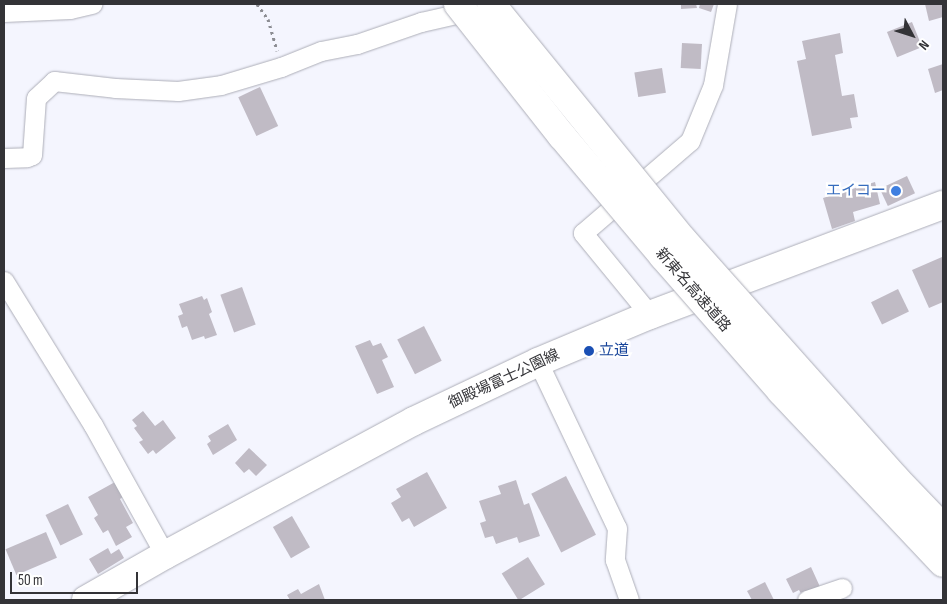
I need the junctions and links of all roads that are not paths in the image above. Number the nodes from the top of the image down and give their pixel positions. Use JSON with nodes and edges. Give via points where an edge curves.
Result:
{"nodes":[{"id":1,"x":92,"y":4,"type":"edge"},
{"id":2,"x":458,"y":4,"type":"edge"},
{"id":3,"x":491,"y":4,"type":"edge"},
{"id":4,"x":498,"y":4,"type":"edge"},
{"id":5,"x":727,"y":4,"type":"edge"},
{"id":6,"x":4,"y":12,"type":"edge"},
{"id":7,"x":4,"y":158,"type":"edge"},
{"id":8,"x":943,"y":205,"type":"edge"},
{"id":9,"x":4,"y":280,"type":"edge"},
{"id":10,"x":650,"y":315,"type":"junction"},
{"id":11,"x":538,"y":362,"type":"junction"},
{"id":12,"x":943,"y":528,"type":"edge"},
{"id":13,"x":165,"y":555,"type":"junction"},
{"id":14,"x":943,"y":563,"type":"edge"},
{"id":15,"x":842,"y":588,"type":"dead end"},
{"id":16,"x":86,"y":600,"type":"edge"},
{"id":17,"x":629,"y":600,"type":"edge"},
{"id":18,"x":807,"y":600,"type":"edge"}],
"edges":[{"from":1,"to":6,"type":"street","via":[[70,9]]},
{"from":2,"to":14,"type":"main road","name":"新東名高速道路","bridge":true,"via":[[562,136],[663,256],[781,391]]},
{"from":3,"to":12,"type":"main road","name":"新東名高速道路","bridge":true,"via":[[683,240]]},
{"from":4,"to":7,"type":"street","via":[[321,51],[221,85],[178,91],[54,81],[36,98],[32,155]]},
{"from":5,"to":10,"type":"street","via":[[712,85],[690,141],[583,232]]},
{"from":8,"to":10,"type":"main road","name":"御殿場富士公園線"},
{"from":9,"to":13,"type":"street","via":[[93,425]]},
{"from":10,"to":11,"type":"main road","name":"御殿場富士公園線"},
{"from":11,"to":13,"type":"main road","name":"御殿場富士公園線","via":[[414,421]]},
{"from":11,"to":17,"type":"street","via":[[616,528],[615,560]]},
{"from":13,"to":16,"type":"main road","name":"御殿場富士公園線"},
{"from":15,"to":18,"type":"street"}]}
